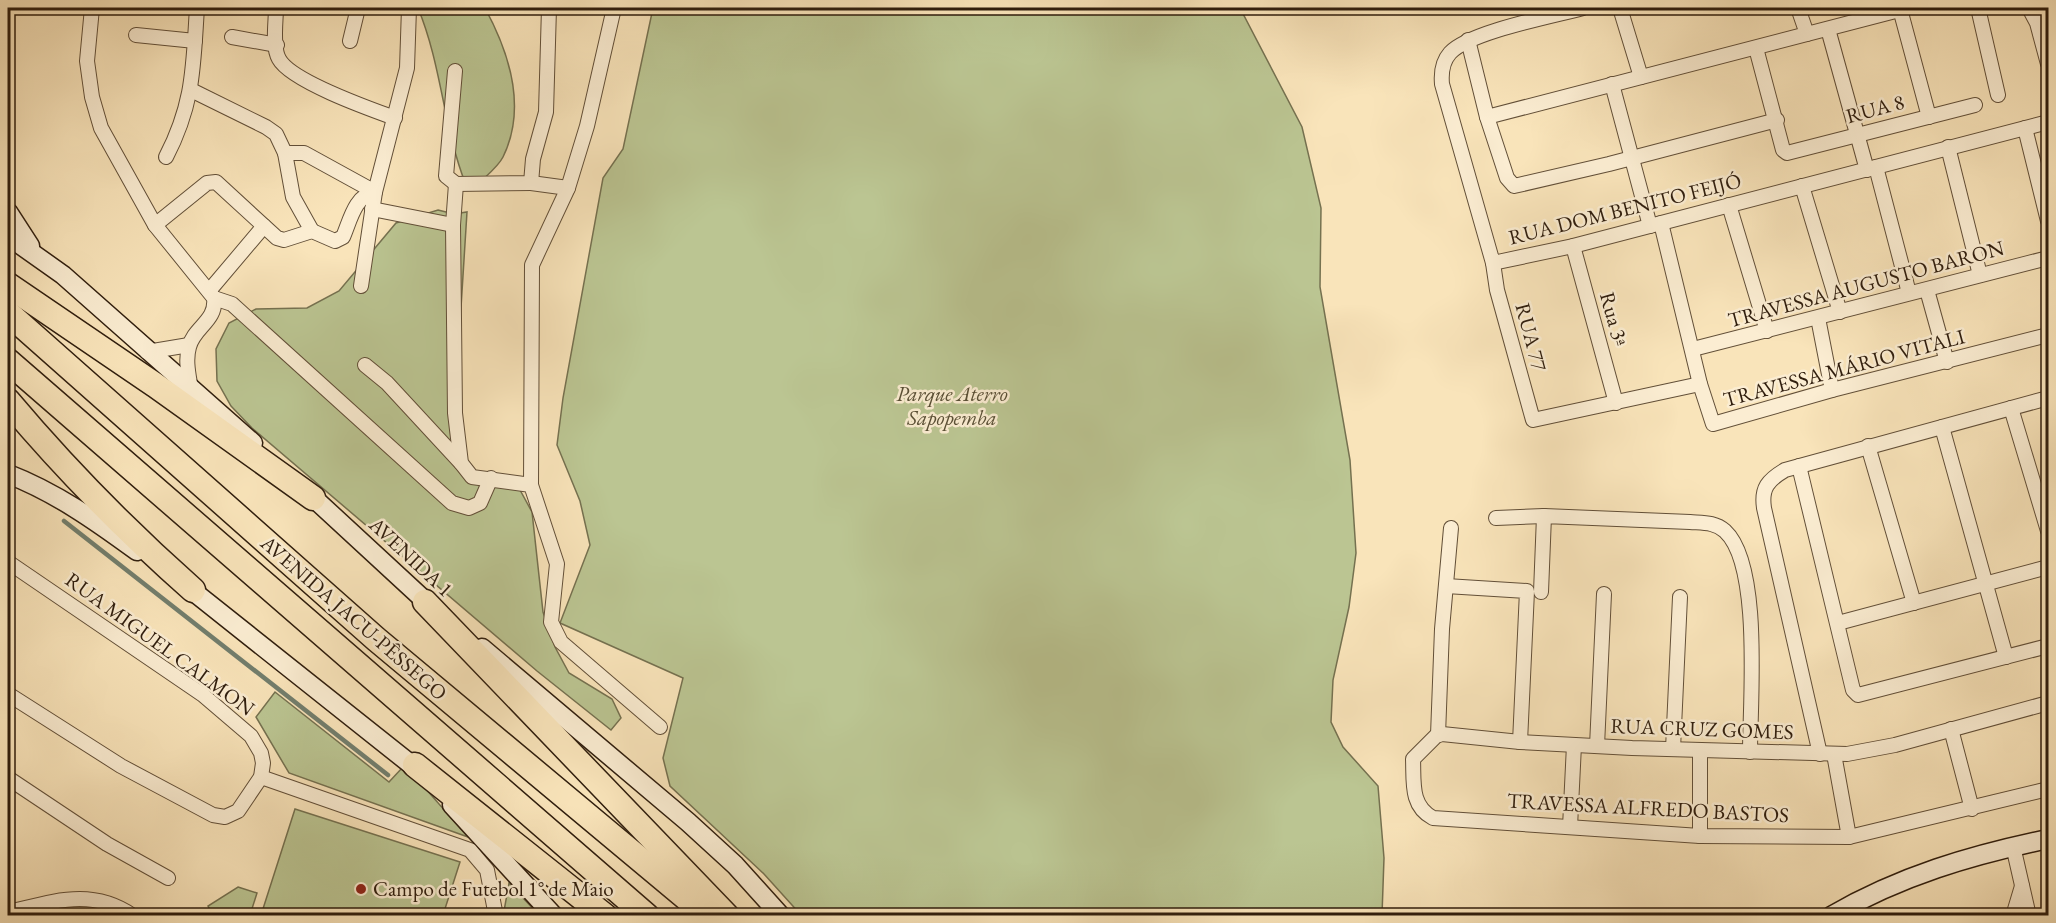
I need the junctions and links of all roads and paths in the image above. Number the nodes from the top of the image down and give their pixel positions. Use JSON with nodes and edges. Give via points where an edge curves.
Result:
{"nodes":[{"id":1,"x":92,"y":8,"type":"edge"},
{"id":2,"x":197,"y":8,"type":"edge"},
{"id":3,"x":276,"y":8,"type":"edge"},
{"id":4,"x":358,"y":8,"type":"edge"},
{"id":5,"x":409,"y":8,"type":"edge"},
{"id":6,"x":549,"y":8,"type":"edge"},
{"id":7,"x":614,"y":8,"type":"edge"},
{"id":8,"x":1583,"y":8,"type":"edge"},
{"id":9,"x":1620,"y":8,"type":"edge"},
{"id":10,"x":1798,"y":8,"type":"edge"},
{"id":11,"x":1904,"y":8,"type":"edge"},
{"id":12,"x":1978,"y":8,"type":"edge"},
{"id":13,"x":2029,"y":8,"type":"edge"},
{"id":14,"x":1828,"y":28,"type":"junction"},
{"id":15,"x":1807,"y":34,"type":"junction"},
{"id":16,"x":136,"y":35,"type":"dead end"},
{"id":17,"x":232,"y":37,"type":"dead end"},
{"id":18,"x":350,"y":40,"type":"dead end"},
{"id":19,"x":1468,"y":40,"type":"junction"},
{"id":20,"x":195,"y":41,"type":"junction"},
{"id":21,"x":277,"y":45,"type":"junction"},
{"id":22,"x":1756,"y":48,"type":"junction"},
{"id":23,"x":2049,"y":64,"type":"edge"},
{"id":24,"x":455,"y":71,"type":"dead end"},
{"id":25,"x":1641,"y":77,"type":"junction"},
{"id":26,"x":1612,"y":84,"type":"junction"},
{"id":27,"x":191,"y":90,"type":"junction"},
{"id":28,"x":1998,"y":95,"type":"dead end"},
{"id":29,"x":1975,"y":105,"type":"dead end"},
{"id":30,"x":1487,"y":117,"type":"junction"},
{"id":31,"x":1929,"y":117,"type":"junction"},
{"id":32,"x":395,"y":118,"type":"junction"},
{"id":33,"x":1777,"y":120,"type":"junction"},
{"id":34,"x":2049,"y":122,"type":"edge"},
{"id":35,"x":2025,"y":128,"type":"junction"},
{"id":36,"x":1858,"y":136,"type":"junction"},
{"id":37,"x":1948,"y":147,"type":"junction"},
{"id":38,"x":285,"y":153,"type":"junction"},
{"id":39,"x":166,"y":157,"type":"dead end"},
{"id":40,"x":1634,"y":158,"type":"junction"},
{"id":41,"x":1871,"y":168,"type":"junction"},
{"id":42,"x":531,"y":183,"type":"junction"},
{"id":43,"x":456,"y":184,"type":"junction"},
{"id":44,"x":1802,"y":186,"type":"junction"},
{"id":45,"x":568,"y":188,"type":"junction"},
{"id":46,"x":375,"y":192,"type":"junction"},
{"id":47,"x":1729,"y":205,"type":"junction"},
{"id":48,"x":372,"y":209,"type":"junction"},
{"id":49,"x":8,"y":212,"type":"edge"},
{"id":50,"x":2049,"y":221,"type":"edge"},
{"id":51,"x":155,"y":225,"type":"junction"},
{"id":52,"x":453,"y":225,"type":"junction"},
{"id":53,"x":1656,"y":225,"type":"junction"},
{"id":54,"x":264,"y":226,"type":"junction"},
{"id":55,"x":312,"y":231,"type":"junction"},
{"id":56,"x":8,"y":236,"type":"edge"},
{"id":57,"x":1573,"y":246,"type":"junction"},
{"id":58,"x":36,"y":255,"type":"junction"},
{"id":59,"x":2049,"y":258,"type":"edge"},
{"id":60,"x":1493,"y":263,"type":"junction"},
{"id":61,"x":1980,"y":275,"type":"junction"},
{"id":62,"x":8,"y":285,"type":"edge"},
{"id":63,"x":361,"y":286,"type":"dead end"},
{"id":64,"x":1927,"y":290,"type":"junction"},
{"id":65,"x":1909,"y":293,"type":"junction"},
{"id":66,"x":211,"y":294,"type":"junction"},
{"id":67,"x":1840,"y":312,"type":"junction"},
{"id":68,"x":8,"y":313,"type":"edge"},
{"id":69,"x":1818,"y":318,"type":"junction"},
{"id":70,"x":1767,"y":331,"type":"junction"},
{"id":71,"x":2049,"y":335,"type":"edge"},
{"id":72,"x":189,"y":345,"type":"junction"},
{"id":73,"x":1693,"y":350,"type":"junction"},
{"id":74,"x":147,"y":352,"type":"junction"},
{"id":75,"x":8,"y":361,"type":"edge"},
{"id":76,"x":1947,"y":362,"type":"junction"},
{"id":77,"x":365,"y":365,"type":"dead end"},
{"id":78,"x":1700,"y":384,"type":"junction"},
{"id":79,"x":191,"y":390,"type":"junction"},
{"id":80,"x":1832,"y":390,"type":"junction"},
{"id":81,"x":2049,"y":398,"type":"edge"},
{"id":82,"x":8,"y":401,"type":"edge"},
{"id":83,"x":1616,"y":402,"type":"junction"},
{"id":84,"x":2012,"y":408,"type":"junction"},
{"id":85,"x":1942,"y":427,"type":"junction"},
{"id":86,"x":1868,"y":446,"type":"junction"},
{"id":87,"x":461,"y":463,"type":"junction"},
{"id":88,"x":1799,"y":466,"type":"junction"},
{"id":89,"x":8,"y":474,"type":"edge"},
{"id":90,"x":491,"y":478,"type":"junction"},
{"id":91,"x":531,"y":485,"type":"junction"},
{"id":92,"x":313,"y":498,"type":"junction"},
{"id":93,"x":1544,"y":516,"type":"junction"},
{"id":94,"x":1496,"y":518,"type":"dead end"},
{"id":95,"x":1451,"y":528,"type":"dead end"},
{"id":96,"x":2049,"y":531,"type":"edge"},
{"id":97,"x":8,"y":562,"type":"edge"},
{"id":98,"x":2049,"y":567,"type":"edge"},
{"id":99,"x":1986,"y":584,"type":"junction"},
{"id":100,"x":1446,"y":586,"type":"junction"},
{"id":101,"x":192,"y":590,"type":"junction"},
{"id":102,"x":1534,"y":592,"type":"junction"},
{"id":103,"x":1604,"y":594,"type":"dead end"},
{"id":104,"x":1680,"y":597,"type":"dead end"},
{"id":105,"x":425,"y":602,"type":"junction"},
{"id":106,"x":1914,"y":603,"type":"junction"},
{"id":107,"x":1838,"y":623,"type":"junction"},
{"id":108,"x":2049,"y":646,"type":"edge"},
{"id":109,"x":2006,"y":657,"type":"junction"},
{"id":110,"x":8,"y":694,"type":"edge"},
{"id":111,"x":2049,"y":703,"type":"edge"},
{"id":112,"x":660,"y":727,"type":"dead end"},
{"id":113,"x":1951,"y":729,"type":"junction"},
{"id":114,"x":1438,"y":735,"type":"junction"},
{"id":115,"x":1520,"y":742,"type":"junction"},
{"id":116,"x":1574,"y":745,"type":"junction"},
{"id":117,"x":1597,"y":746,"type":"junction"},
{"id":118,"x":1673,"y":749,"type":"junction"},
{"id":119,"x":1700,"y":750,"type":"junction"},
{"id":120,"x":1750,"y":752,"type":"junction"},
{"id":121,"x":1827,"y":754,"type":"junction"},
{"id":122,"x":414,"y":765,"type":"junction"},
{"id":123,"x":261,"y":777,"type":"junction"},
{"id":124,"x":8,"y":778,"type":"edge"},
{"id":125,"x":2049,"y":789,"type":"edge"},
{"id":126,"x":1972,"y":809,"type":"junction"},
{"id":127,"x":1570,"y":827,"type":"junction"},
{"id":128,"x":1700,"y":836,"type":"junction"},
{"id":129,"x":1849,"y":837,"type":"junction"},
{"id":130,"x":2049,"y":839,"type":"edge"},
{"id":131,"x":2013,"y":846,"type":"junction"},
{"id":132,"x":168,"y":878,"type":"dead end"},
{"id":133,"x":2022,"y":886,"type":"junction"},
{"id":134,"x":8,"y":912,"type":"edge"},
{"id":135,"x":133,"y":915,"type":"edge"},
{"id":136,"x":496,"y":915,"type":"edge"},
{"id":137,"x":554,"y":915,"type":"edge"},
{"id":138,"x":605,"y":915,"type":"edge"},
{"id":139,"x":647,"y":915,"type":"edge"},
{"id":140,"x":708,"y":915,"type":"edge"},
{"id":141,"x":727,"y":915,"type":"edge"},
{"id":142,"x":781,"y":915,"type":"edge"},
{"id":143,"x":1831,"y":915,"type":"edge"},
{"id":144,"x":2013,"y":915,"type":"edge"},
{"id":145,"x":2029,"y":915,"type":"edge"}],
"edges":[{"from":1,"to":51,"type":"street","via":[[87,61],[101,128]]},
{"from":2,"to":20,"type":"street"},
{"from":3,"to":21,"type":"street"},
{"from":4,"to":18,"type":"street"},
{"from":5,"to":32,"type":"street","via":[[407,68]]},
{"from":6,"to":42,"type":"street","via":[[546,112],[533,159]]},
{"from":7,"to":45,"type":"street"},
{"from":8,"to":19,"type":"street","name":"RUA DOM BENITO FEIJÓ"},
{"from":9,"to":25,"type":"street"},
{"from":10,"to":15,"type":"street"},
{"from":11,"to":14,"type":"street"},
{"from":11,"to":31,"type":"street"},
{"from":12,"to":28,"type":"street"},
{"from":13,"to":23,"type":"street"},
{"from":14,"to":15,"type":"street"},
{"from":14,"to":36,"type":"street"},
{"from":15,"to":22,"type":"street"},
{"from":16,"to":20,"type":"street"},
{"from":17,"to":21,"type":"street"},
{"from":19,"to":30,"type":"street"},
{"from":19,"to":60,"type":"street","name":"RUA DOM BENITO FEIJÓ","via":[[1450,52],[1444,62],[1442,84]]},
{"from":20,"to":27,"type":"street"},
{"from":21,"to":32,"type":"street","via":[[277,57],[284,66],[341,98]]},
{"from":22,"to":25,"type":"street"},
{"from":22,"to":33,"type":"street"},
{"from":24,"to":43,"type":"street","via":[[445,170]]},
{"from":25,"to":26,"type":"street"},
{"from":26,"to":30,"type":"street"},
{"from":26,"to":40,"type":"street","name":"TRAVESSA MÁRIO VITALI"},
{"from":27,"to":38,"type":"street","via":[[266,127],[276,134]]},
{"from":27,"to":39,"type":"street","via":[[182,126]]},
{"from":29,"to":31,"type":"street","name":"RUA 8"},
{"from":30,"to":40,"type":"street","via":[[1507,178],[1514,186]]},
{"from":31,"to":36,"type":"street","name":"RUA 8"},
{"from":32,"to":46,"type":"street"},
{"from":33,"to":36,"type":"street","name":"RUA 8","via":[[1785,153]]},
{"from":33,"to":40,"type":"street"},
{"from":34,"to":35,"type":"street","name":"RUA DOM BENITO FEIJÓ"},
{"from":35,"to":37,"type":"street","name":"RUA DOM BENITO FEIJÓ"},
{"from":35,"to":50,"type":"street"},
{"from":36,"to":41,"type":"street"},
{"from":37,"to":41,"type":"street","name":"RUA DOM BENITO FEIJÓ"},
{"from":37,"to":61,"type":"street"},
{"from":38,"to":46,"type":"street","via":[[304,153]]},
{"from":38,"to":55,"type":"street","via":[[292,197]]},
{"from":40,"to":53,"type":"street","name":"TRAVESSA MÁRIO VITALI"},
{"from":41,"to":44,"type":"street","name":"RUA DOM BENITO FEIJÓ"},
{"from":41,"to":65,"type":"street"},
{"from":42,"to":43,"type":"street"},
{"from":42,"to":45,"type":"street"},
{"from":43,"to":52,"type":"street"},
{"from":44,"to":47,"type":"street","name":"RUA DOM BENITO FEIJÓ"},
{"from":44,"to":67,"type":"street"},
{"from":45,"to":91,"type":"street","via":[[532,264]]},
{"from":46,"to":48,"type":"street"},
{"from":46,"to":55,"type":"street","via":[[366,193],[358,202],[343,237],[335,242]]},
{"from":47,"to":53,"type":"street","name":"RUA DOM BENITO FEIJÓ"},
{"from":47,"to":70,"type":"street"},
{"from":48,"to":52,"type":"street"},
{"from":48,"to":63,"type":"street"},
{"from":49,"to":58,"type":"main road"},
{"from":51,"to":54,"type":"street","via":[[207,183],[216,182]]},
{"from":51,"to":66,"type":"street"},
{"from":52,"to":87,"type":"street","via":[[455,413]]},
{"from":53,"to":57,"type":"street","name":"RUA DOM BENITO FEIJÓ"},
{"from":53,"to":73,"type":"street","name":"TRAVESSA MÁRIO VITALI"},
{"from":54,"to":55,"type":"street","via":[[284,240]]},
{"from":54,"to":66,"type":"street"},
{"from":56,"to":58,"type":"main road","name":"AVENIDA 1"},
{"from":57,"to":60,"type":"street","name":"RUA DOM BENITO FEIJÓ"},
{"from":57,"to":83,"type":"street","name":"Rua 3ª"},
{"from":58,"to":74,"type":"main road","name":"AVENIDA 1"},
{"from":59,"to":61,"type":"street","name":"TRAVESSA AUGUSTO BARON"},
{"from":60,"to":83,"type":"street","name":"RUA 77","via":[[1533,420]]},
{"from":61,"to":64,"type":"street","name":"TRAVESSA AUGUSTO BARON"},
{"from":62,"to":92,"type":"highway"},
{"from":64,"to":65,"type":"street","name":"TRAVESSA AUGUSTO BARON"},
{"from":64,"to":76,"type":"street"},
{"from":65,"to":67,"type":"street","name":"TRAVESSA AUGUSTO BARON"},
{"from":66,"to":72,"type":"street","via":[[215,308]]},
{"from":66,"to":90,"type":"street","via":[[232,304],[452,503],[469,508],[480,503]]},
{"from":67,"to":69,"type":"street","name":"TRAVESSA AUGUSTO BARON"},
{"from":68,"to":140,"type":"highway","name":"AVENIDA JACU-PÊSSEGO","via":[[376,639]]},
{"from":69,"to":70,"type":"street","name":"TRAVESSA AUGUSTO BARON"},
{"from":69,"to":80,"type":"street"},
{"from":70,"to":73,"type":"street","name":"TRAVESSA AUGUSTO BARON"},
{"from":71,"to":76,"type":"street","name":"TRAVESSA MÁRIO VITALI"},
{"from":72,"to":74,"type":"street"},
{"from":72,"to":79,"type":"street"},
{"from":73,"to":78,"type":"street","name":"TRAVESSA MÁRIO VITALI"},
{"from":74,"to":79,"type":"main road","name":"AVENIDA 1"},
{"from":75,"to":139,"type":"highway","name":"AVENIDA JACU-PÊSSEGO"},
{"from":76,"to":80,"type":"street","name":"TRAVESSA MÁRIO VITALI"},
{"from":77,"to":87,"type":"street","via":[[387,383]]},
{"from":78,"to":80,"type":"street","name":"TRAVESSA MÁRIO VITALI","via":[[1715,425]]},
{"from":78,"to":83,"type":"street"},
{"from":79,"to":92,"type":"main road","name":"AVENIDA 1"},
{"from":81,"to":84,"type":"street"},
{"from":82,"to":101,"type":"highway","via":[[79,484]]},
{"from":84,"to":85,"type":"street"},
{"from":84,"to":96,"type":"street"},
{"from":85,"to":86,"type":"street"},
{"from":85,"to":99,"type":"street"},
{"from":86,"to":88,"type":"street"},
{"from":86,"to":106,"type":"street"},
{"from":87,"to":90,"type":"street","via":[[472,477]]},
{"from":88,"to":107,"type":"street"},
{"from":88,"to":121,"type":"street","via":[[1774,477],[1762,496]]},
{"from":89,"to":101,"type":"main road","via":[[82,511]]},
{"from":90,"to":91,"type":"street"},
{"from":91,"to":112,"type":"street","via":[[557,564],[551,622],[561,642]]},
{"from":92,"to":105,"type":"main road","name":"AVENIDA 1"},
{"from":93,"to":94,"type":"street"},
{"from":93,"to":102,"type":"street"},
{"from":93,"to":120,"type":"street","via":[[1716,525],[1727,533],[1737,551],[1751,619]]},
{"from":95,"to":100,"type":"street"},
{"from":97,"to":123,"type":"street","name":"RUA MIGUEL CALMON","via":[[240,723],[261,753]]},
{"from":98,"to":99,"type":"street"},
{"from":99,"to":106,"type":"street"},
{"from":99,"to":109,"type":"street"},
{"from":100,"to":102,"type":"street"},
{"from":100,"to":114,"type":"street"},
{"from":101,"to":122,"type":"main road"},
{"from":102,"to":115,"type":"street"},
{"from":103,"to":117,"type":"street"},
{"from":104,"to":118,"type":"street"},
{"from":105,"to":141,"type":"highway"},
{"from":105,"to":142,"type":"main road","name":"AVENIDA 1","via":[[688,822],[735,864]]},
{"from":106,"to":107,"type":"street"},
{"from":107,"to":109,"type":"street","via":[[1855,693],[1861,695]]},
{"from":108,"to":109,"type":"street"},
{"from":110,"to":123,"type":"street","via":[[121,766],[213,815],[225,817],[238,811]]},
{"from":111,"to":113,"type":"street","name":"RUA CRUZ GOMES"},
{"from":113,"to":121,"type":"street","name":"RUA CRUZ GOMES","via":[[1871,750]]},
{"from":113,"to":126,"type":"street"},
{"from":114,"to":115,"type":"street","name":"RUA CRUZ GOMES"},
{"from":114,"to":127,"type":"street","name":"TRAVESSA ALFREDO BASTOS","via":[[1413,757],[1415,801],[1422,811],[1433,818]]},
{"from":115,"to":116,"type":"street","name":"RUA CRUZ GOMES"},
{"from":116,"to":117,"type":"street","name":"RUA CRUZ GOMES"},
{"from":116,"to":127,"type":"street"},
{"from":117,"to":118,"type":"street","name":"RUA CRUZ GOMES"},
{"from":118,"to":119,"type":"street","name":"RUA CRUZ GOMES"},
{"from":119,"to":120,"type":"street","name":"RUA CRUZ GOMES"},
{"from":119,"to":128,"type":"street"},
{"from":120,"to":121,"type":"street","name":"RUA CRUZ GOMES"},
{"from":121,"to":129,"type":"street"},
{"from":122,"to":137,"type":"main road"},
{"from":122,"to":138,"type":"highway"},
{"from":123,"to":136,"type":"street","via":[[470,849],[487,870]]},
{"from":124,"to":132,"type":"street","via":[[97,838]]},
{"from":125,"to":126,"type":"street","name":"TRAVESSA ALFREDO BASTOS"},
{"from":126,"to":129,"type":"street","name":"TRAVESSA ALFREDO BASTOS"},
{"from":127,"to":128,"type":"street","name":"TRAVESSA ALFREDO BASTOS"},
{"from":128,"to":129,"type":"street","name":"TRAVESSA ALFREDO BASTOS"},
{"from":130,"to":131,"type":"main road"},
{"from":131,"to":133,"type":"street"},
{"from":131,"to":143,"type":"main road","via":[[1959,859],[1894,882]]},
{"from":133,"to":144,"type":"street"},
{"from":133,"to":145,"type":"street"},
{"from":134,"to":135,"type":"street","via":[[81,898],[106,901]]}]}
